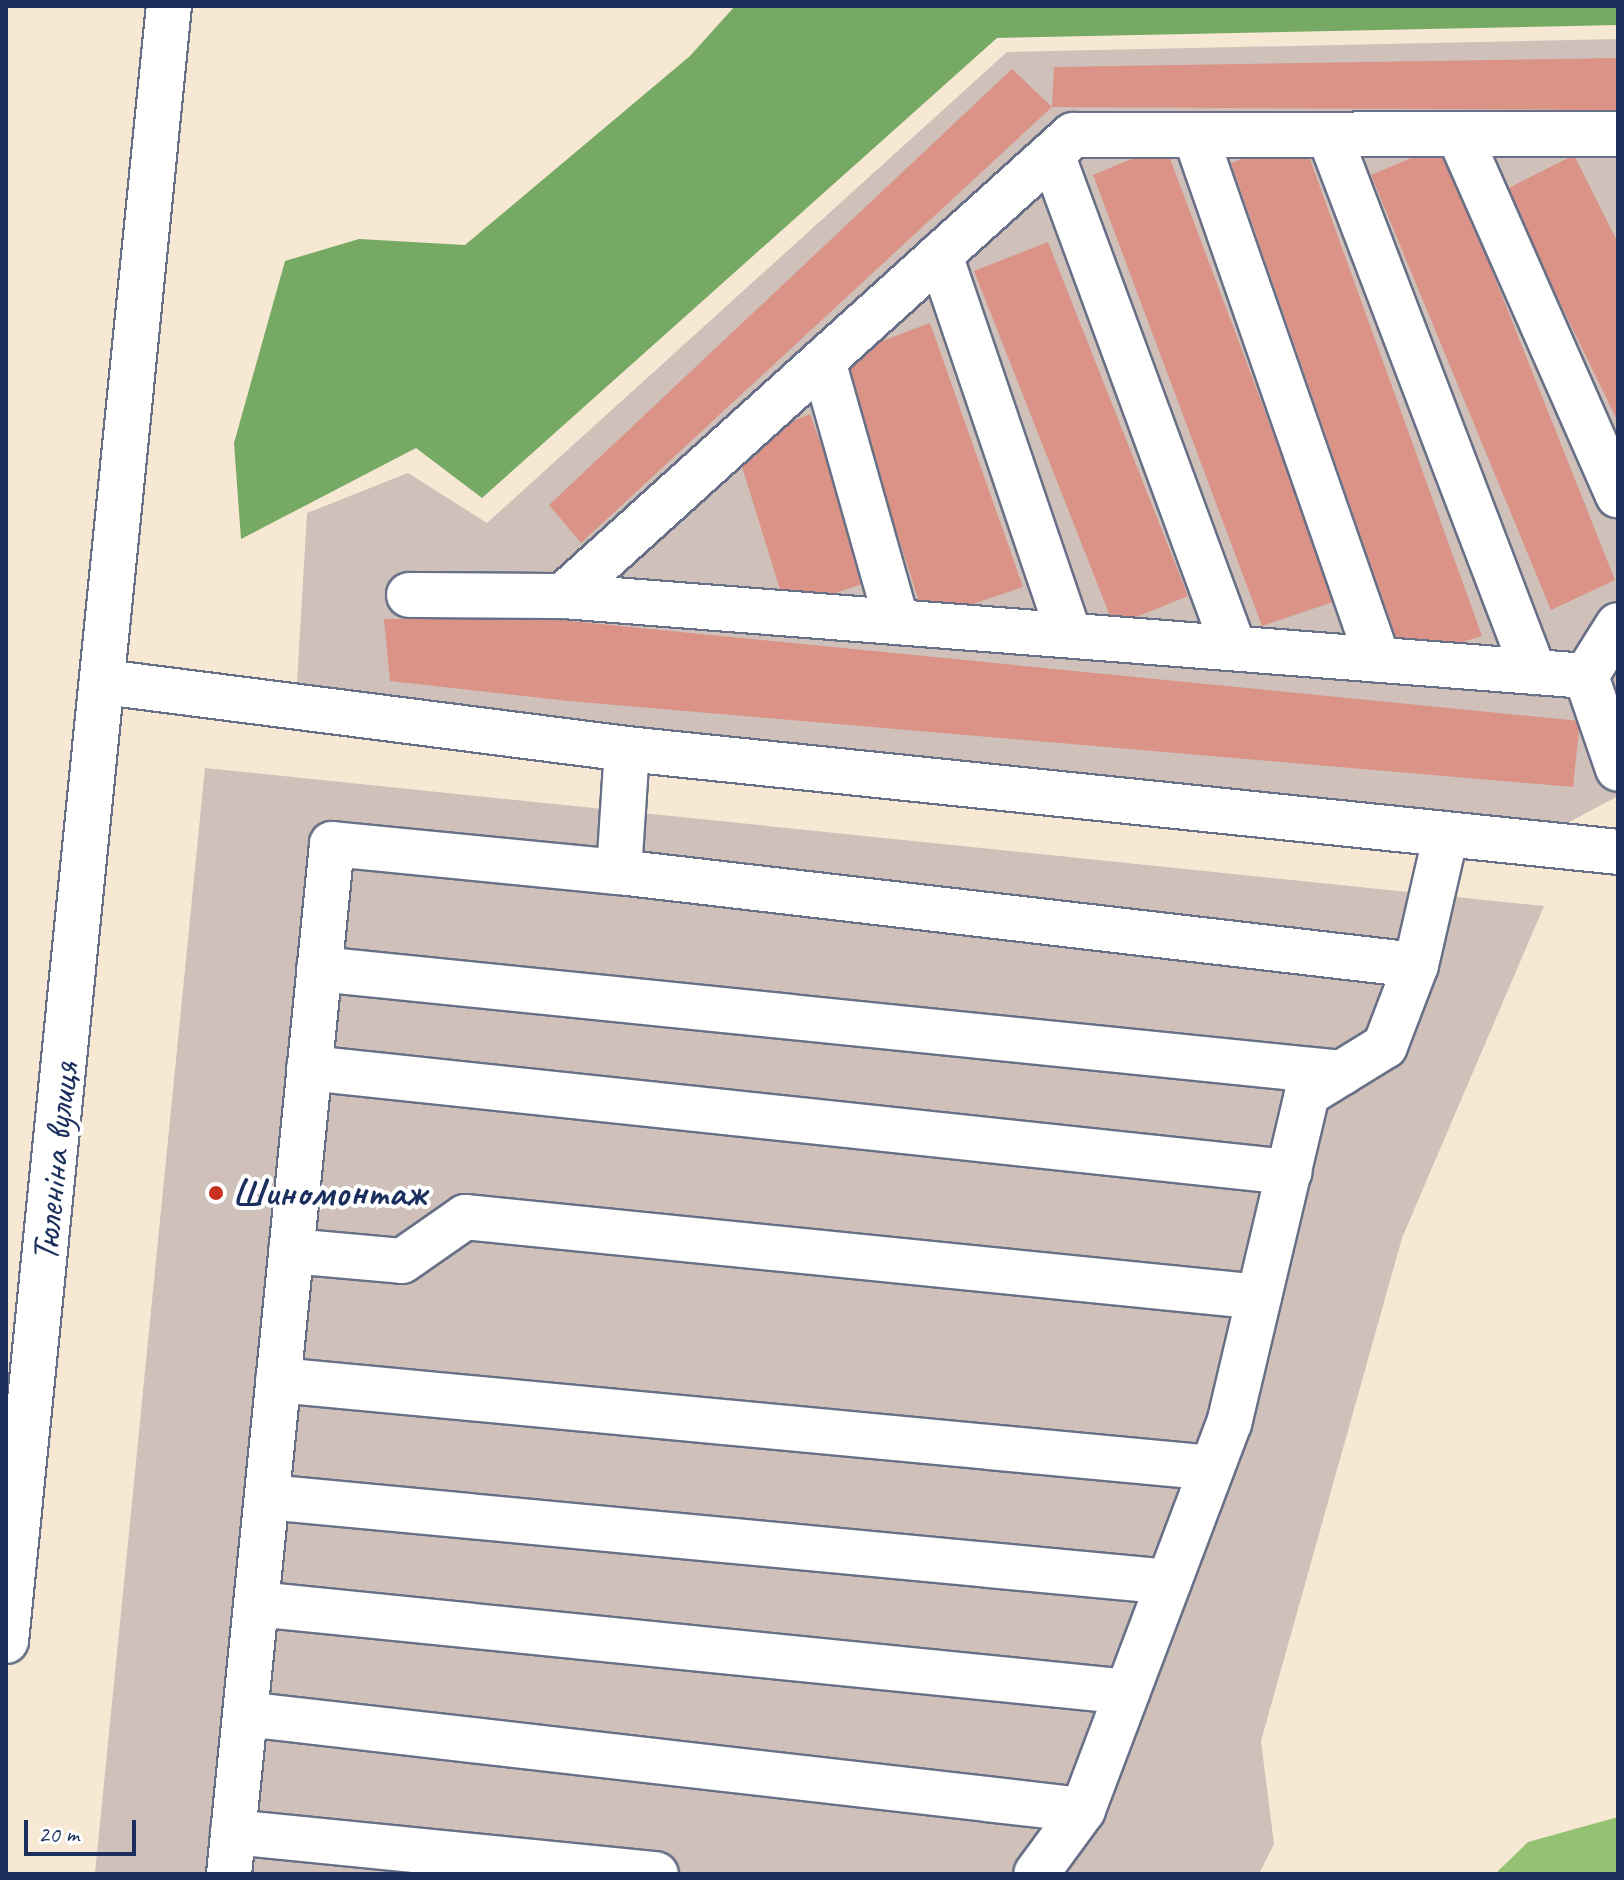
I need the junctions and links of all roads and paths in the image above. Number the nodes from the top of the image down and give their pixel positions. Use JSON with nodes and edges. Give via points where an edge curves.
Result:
{"nodes":[{"id":1,"x":169,"y":6,"type":"edge"},
{"id":2,"x":1195,"y":135,"type":"junction"},
{"id":3,"x":1329,"y":135,"type":"junction"},
{"id":4,"x":1459,"y":135,"type":"junction"},
{"id":5,"x":1613,"y":144,"type":"edge"},
{"id":6,"x":1052,"y":154,"type":"junction"},
{"id":7,"x":940,"y":255,"type":"junction"},
{"id":8,"x":823,"y":361,"type":"junction"},
{"id":9,"x":1618,"y":496,"type":"edge"},
{"id":10,"x":409,"y":595,"type":"dead end"},
{"id":11,"x":563,"y":596,"type":"junction"},
{"id":12,"x":897,"y":622,"type":"junction"},
{"id":13,"x":1618,"y":625,"type":"edge"},
{"id":14,"x":1069,"y":635,"type":"junction"},
{"id":15,"x":1234,"y":648,"type":"junction"},
{"id":16,"x":1378,"y":660,"type":"junction"},
{"id":17,"x":1534,"y":672,"type":"junction"},
{"id":18,"x":1586,"y":676,"type":"junction"},
{"id":19,"x":104,"y":682,"type":"junction"},
{"id":20,"x":627,"y":749,"type":"junction"},
{"id":21,"x":1618,"y":769,"type":"edge"},
{"id":22,"x":1446,"y":834,"type":"junction"},
{"id":23,"x":1618,"y":852,"type":"edge"},
{"id":24,"x":619,"y":872,"type":"junction"},
{"id":25,"x":1416,"y":965,"type":"junction"},
{"id":26,"x":319,"y":969,"type":"junction"},
{"id":27,"x":309,"y":1068,"type":"junction"},
{"id":28,"x":1342,"y":1073,"type":"junction"},
{"id":29,"x":1289,"y":1172,"type":"junction"},
{"id":30,"x":291,"y":1251,"type":"junction"},
{"id":31,"x":1259,"y":1297,"type":"junction"},
{"id":32,"x":278,"y":1380,"type":"junction"},
{"id":33,"x":1212,"y":1468,"type":"junction"},
{"id":34,"x":267,"y":1497,"type":"junction"},
{"id":35,"x":1169,"y":1582,"type":"junction"},
{"id":36,"x":256,"y":1604,"type":"junction"},
{"id":37,"x":6,"y":1641,"type":"edge"},
{"id":38,"x":1128,"y":1692,"type":"junction"},
{"id":39,"x":245,"y":1714,"type":"junction"},
{"id":40,"x":1083,"y":1810,"type":"junction"},
{"id":41,"x":231,"y":1853,"type":"edge"},
{"id":42,"x":656,"y":1874,"type":"edge"},
{"id":43,"x":1036,"y":1874,"type":"edge"}],
"edges":[{"from":1,"to":19,"type":"street","name":"Тюленіна вулиця"},
{"from":2,"to":3,"type":"street"},
{"from":2,"to":6,"type":"street","via":[[1073,135]]},
{"from":2,"to":16,"type":"street"},
{"from":3,"to":4,"type":"street"},
{"from":3,"to":17,"type":"street"},
{"from":4,"to":5,"type":"street"},
{"from":4,"to":9,"type":"street"},
{"from":6,"to":7,"type":"street"},
{"from":6,"to":15,"type":"street"},
{"from":7,"to":8,"type":"street"},
{"from":7,"to":14,"type":"street"},
{"from":8,"to":11,"type":"street"},
{"from":8,"to":12,"type":"street"},
{"from":10,"to":11,"type":"street"},
{"from":11,"to":12,"type":"street"},
{"from":12,"to":14,"type":"street"},
{"from":13,"to":18,"type":"street"},
{"from":14,"to":15,"type":"street"},
{"from":15,"to":16,"type":"street"},
{"from":16,"to":17,"type":"street"},
{"from":17,"to":18,"type":"street"},
{"from":18,"to":21,"type":"street"},
{"from":19,"to":20,"type":"street"},
{"from":19,"to":37,"type":"street","name":"Тюленіна вулиця"},
{"from":20,"to":22,"type":"street"},
{"from":20,"to":24,"type":"street"},
{"from":22,"to":23,"type":"street"},
{"from":22,"to":25,"type":"street"},
{"from":24,"to":25,"type":"street"},
{"from":24,"to":26,"type":"street","via":[[332,844]]},
{"from":25,"to":28,"type":"street","via":[[1385,1046]]},
{"from":26,"to":27,"type":"street"},
{"from":26,"to":28,"type":"street"},
{"from":27,"to":29,"type":"street"},
{"from":27,"to":30,"type":"street"},
{"from":28,"to":29,"type":"street","via":[[1307,1094]]},
{"from":29,"to":31,"type":"street"},
{"from":30,"to":31,"type":"street","via":[[402,1261],[465,1217]]},
{"from":30,"to":32,"type":"street"},
{"from":31,"to":33,"type":"street","via":[[1229,1423]]},
{"from":32,"to":33,"type":"street"},
{"from":32,"to":34,"type":"street"},
{"from":33,"to":35,"type":"street"},
{"from":34,"to":35,"type":"street"},
{"from":34,"to":36,"type":"street"},
{"from":35,"to":38,"type":"street"},
{"from":36,"to":38,"type":"street"},
{"from":36,"to":39,"type":"street"},
{"from":38,"to":40,"type":"street"},
{"from":39,"to":40,"type":"street"},
{"from":39,"to":41,"type":"street"},
{"from":40,"to":43,"type":"street"},
{"from":41,"to":42,"type":"street"}]}
